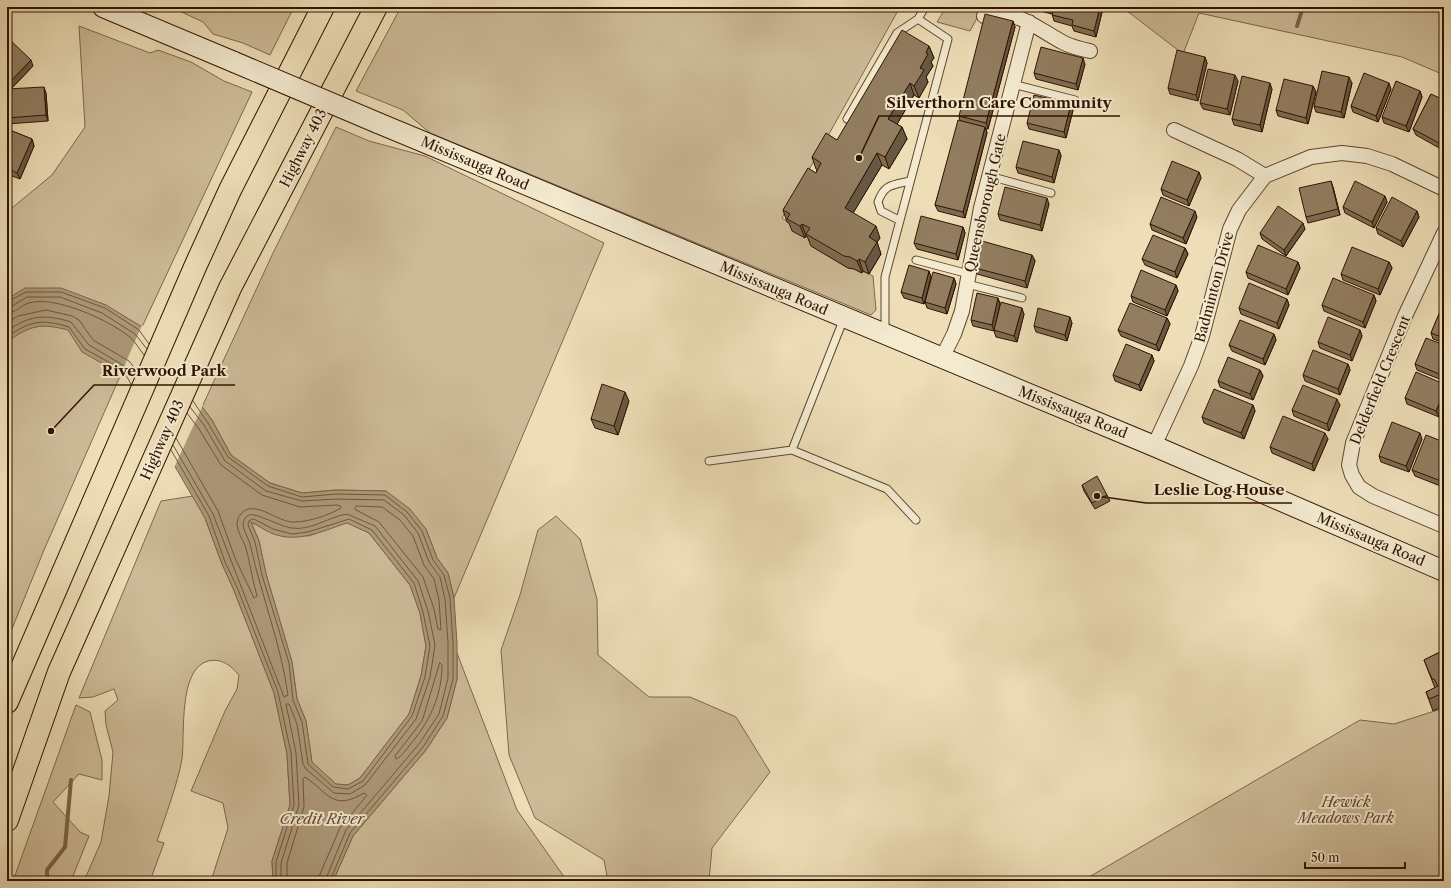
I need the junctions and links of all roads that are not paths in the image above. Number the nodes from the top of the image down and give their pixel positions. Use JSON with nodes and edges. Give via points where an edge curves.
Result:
{"nodes":[{"id":1,"x":103,"y":7,"type":"edge"},
{"id":2,"x":323,"y":7,"type":"edge"},
{"id":3,"x":376,"y":7,"type":"edge"},
{"id":4,"x":925,"y":7,"type":"edge"},
{"id":5,"x":984,"y":16,"type":"edge"},
{"id":6,"x":918,"y":19,"type":"junction"},
{"id":7,"x":1029,"y":22,"type":"junction"},
{"id":8,"x":1090,"y":51,"type":"dead end"},
{"id":9,"x":1013,"y":84,"type":"junction"},
{"id":10,"x":1075,"y":100,"type":"dead end"},
{"id":11,"x":848,"y":119,"type":"edge"},
{"id":12,"x":1174,"y":130,"type":"dead end"},
{"id":13,"x":989,"y":176,"type":"junction"},
{"id":14,"x":1265,"y":176,"type":"junction"},
{"id":15,"x":910,"y":181,"type":"junction"},
{"id":16,"x":1444,"y":189,"type":"edge"},
{"id":17,"x":1051,"y":193,"type":"dead end"},
{"id":18,"x":899,"y":220,"type":"junction"},
{"id":19,"x":1444,"y":233,"type":"edge"},
{"id":20,"x":916,"y":260,"type":"dead end"},
{"id":21,"x":968,"y":279,"type":"junction"},
{"id":22,"x":1022,"y":298,"type":"dead end"},
{"id":23,"x":845,"y":317,"type":"junction"},
{"id":24,"x":885,"y":334,"type":"junction"},
{"id":25,"x":942,"y":358,"type":"junction"},
{"id":26,"x":1154,"y":446,"type":"junction"},
{"id":27,"x":792,"y":450,"type":"junction"},
{"id":28,"x":709,"y":461,"type":"dead end"},
{"id":29,"x":916,"y":520,"type":"dead end"},
{"id":30,"x":1444,"y":526,"type":"edge"},
{"id":31,"x":1444,"y":570,"type":"edge"},
{"id":32,"x":10,"y":693,"type":"edge"},
{"id":33,"x":7,"y":820,"type":"edge"}],
"edges":[{"from":1,"to":23,"type":"main road","name":"Mississauga Road","bridge":true},
{"from":2,"to":32,"type":"highway","via":[[230,190]]},
{"from":3,"to":33,"type":"highway","name":"Highway 403","via":[[230,288],[59,672]]},
{"from":4,"to":6,"type":"lane"},
{"from":5,"to":7,"type":"street","via":[[994,12],[1004,13]]},
{"from":6,"to":11,"type":"lane","via":[[898,33]]},
{"from":6,"to":15,"type":"lane","via":[[948,39]]},
{"from":7,"to":8,"type":"street","via":[[1064,43]]},
{"from":7,"to":9,"type":"street","name":"Queensborough Gate"},
{"from":9,"to":10,"type":"lane"},
{"from":9,"to":13,"type":"street","name":"Queensborough Gate"},
{"from":12,"to":14,"type":"street","via":[[1237,159]]},
{"from":13,"to":17,"type":"lane"},
{"from":13,"to":21,"type":"street","name":"Queensborough Gate"},
{"from":14,"to":16,"type":"street","via":[[1311,157],[1342,153],[1367,156],[1392,164]]},
{"from":14,"to":26,"type":"street","name":"Badminton Drive","via":[[1240,210],[1230,229],[1202,336]]},
{"from":15,"to":18,"type":"lane"},
{"from":15,"to":18,"type":"lane","via":[[889,186],[881,192],[878,202],[882,211]]},
{"from":18,"to":24,"type":"lane","via":[[885,276]]},
{"from":19,"to":30,"type":"street","name":"Delderfield Crescent","via":[[1396,337],[1353,443],[1349,464],[1359,487],[1373,496]]},
{"from":20,"to":21,"type":"lane"},
{"from":21,"to":22,"type":"lane"},
{"from":21,"to":25,"type":"street","name":"Queensborough Gate","via":[[959,323]]},
{"from":23,"to":24,"type":"main road","name":"Mississauga Road"},
{"from":23,"to":27,"type":"lane"},
{"from":24,"to":25,"type":"main road","name":"Mississauga Road"},
{"from":25,"to":26,"type":"main road","name":"Mississauga Road"},
{"from":26,"to":31,"type":"main road","name":"Mississauga Road"},
{"from":27,"to":28,"type":"lane"},
{"from":27,"to":29,"type":"lane","via":[[887,489]]}]}
